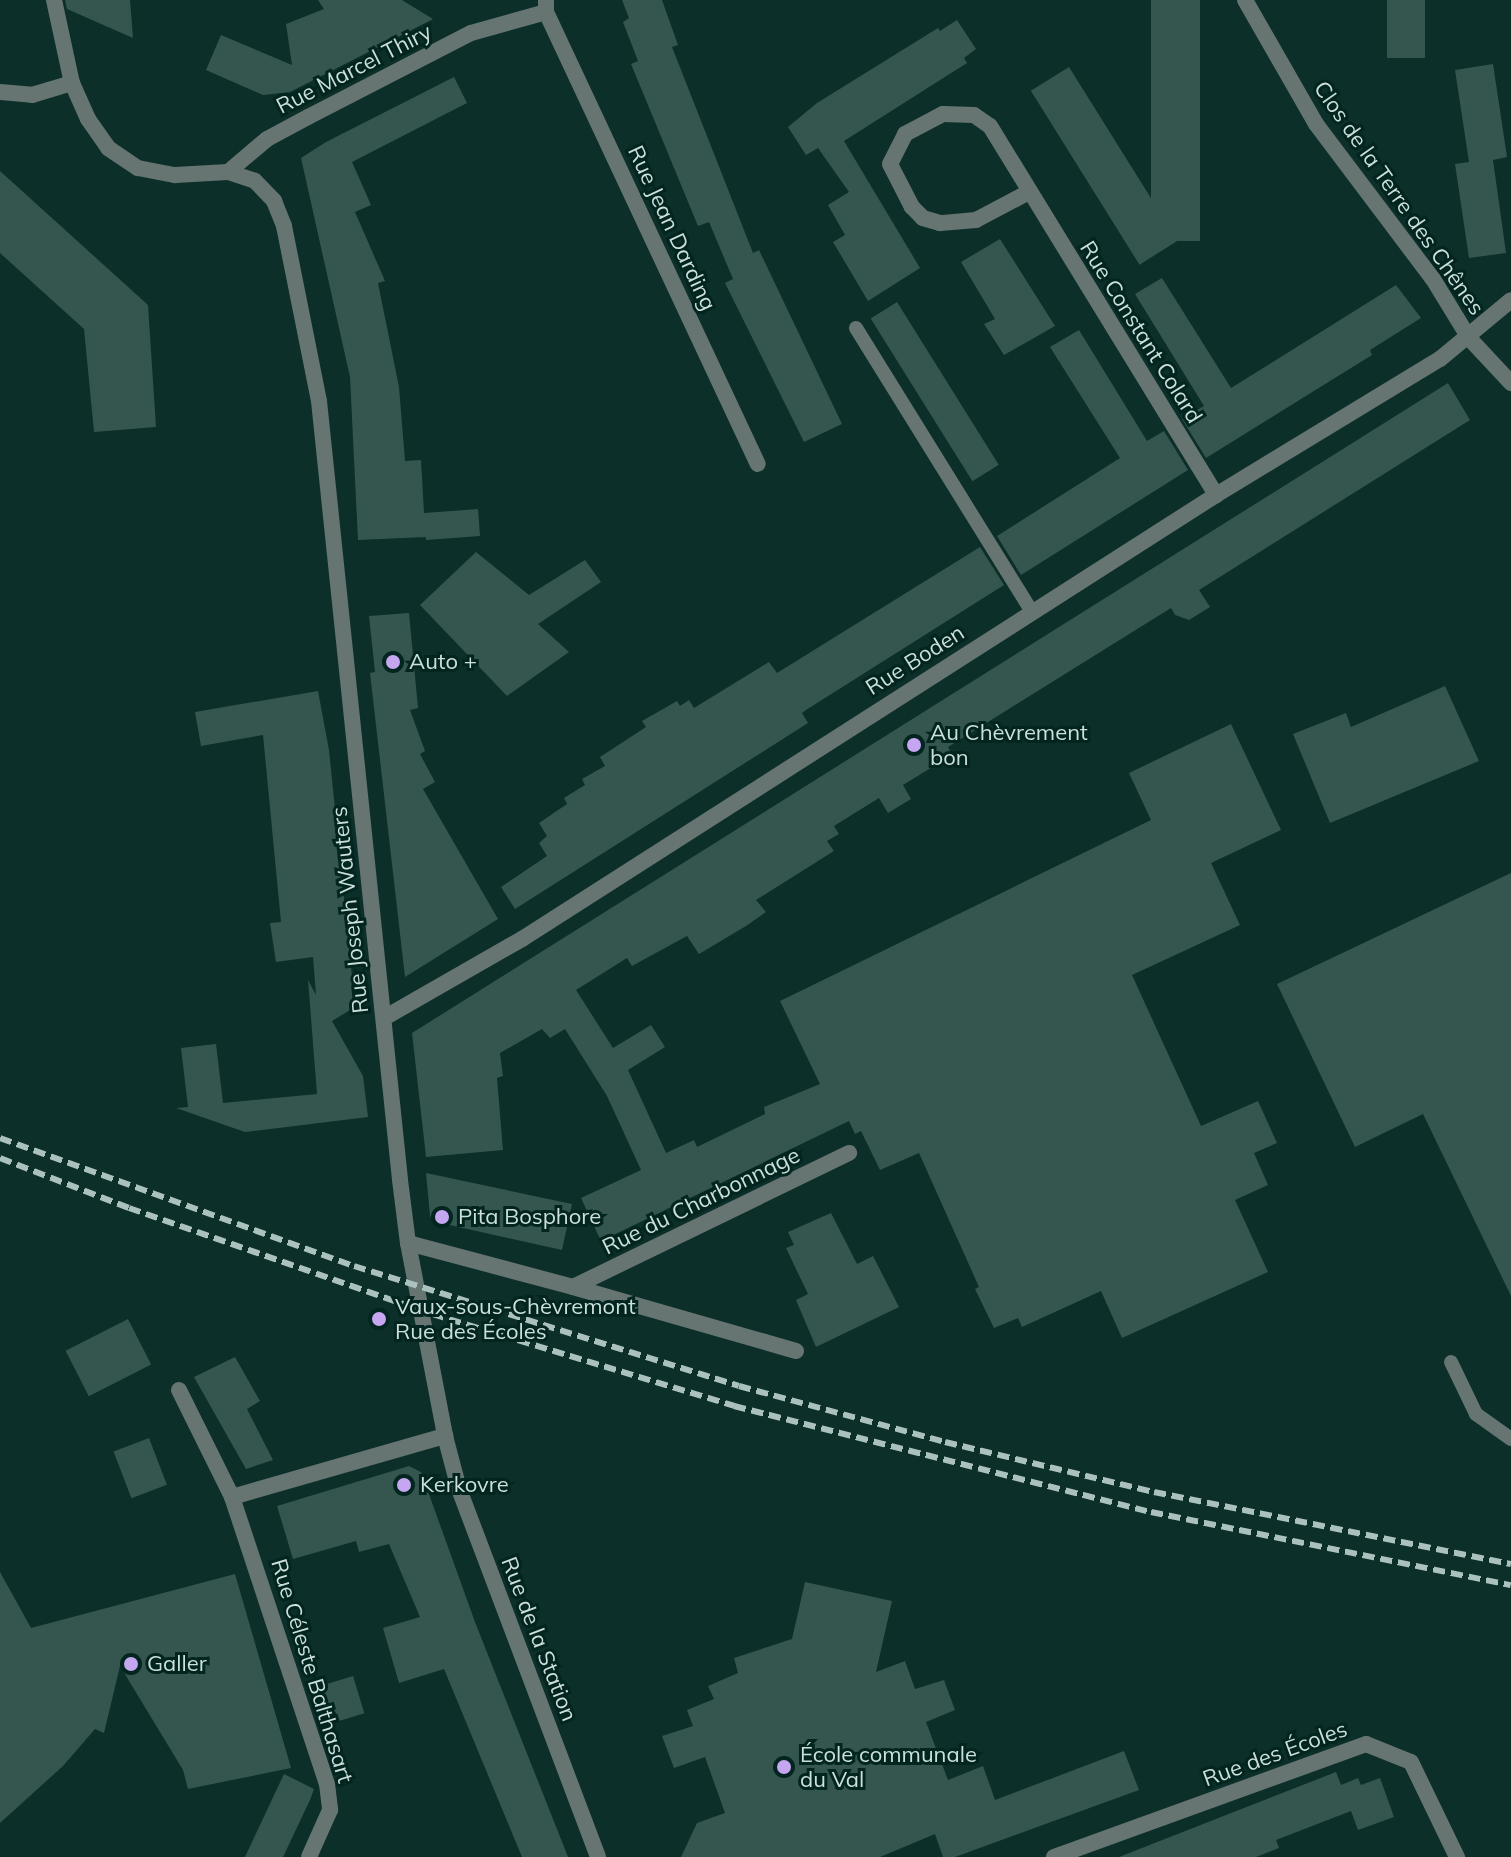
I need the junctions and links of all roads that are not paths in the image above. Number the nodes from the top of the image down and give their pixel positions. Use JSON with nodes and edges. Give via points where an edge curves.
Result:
{"nodes":[{"id":1,"x":54,"y":0,"type":"edge"},
{"id":2,"x":1245,"y":0,"type":"edge"},
{"id":3,"x":546,"y":6,"type":"edge"},
{"id":4,"x":72,"y":83,"type":"junction"},
{"id":5,"x":0,"y":92,"type":"edge"},
{"id":6,"x":228,"y":172,"type":"junction"},
{"id":7,"x":1029,"y":192,"type":"junction"},
{"id":8,"x":1511,"y":300,"type":"edge"},
{"id":9,"x":856,"y":328,"type":"dead end"},
{"id":10,"x":1469,"y":338,"type":"junction"},
{"id":11,"x":1511,"y":383,"type":"edge"},
{"id":12,"x":758,"y":464,"type":"dead end"},
{"id":13,"x":1216,"y":495,"type":"junction"},
{"id":14,"x":1033,"y":613,"type":"junction"},
{"id":15,"x":384,"y":1018,"type":"junction"},
{"id":16,"x":849,"y":1153,"type":"dead end"},
{"id":17,"x":408,"y":1243,"type":"junction"},
{"id":18,"x":573,"y":1287,"type":"junction"},
{"id":19,"x":796,"y":1351,"type":"dead end"},
{"id":20,"x":1451,"y":1362,"type":"dead end"},
{"id":21,"x":179,"y":1390,"type":"dead end"},
{"id":22,"x":445,"y":1436,"type":"junction"},
{"id":23,"x":1511,"y":1439,"type":"edge"},
{"id":24,"x":232,"y":1497,"type":"junction"},
{"id":25,"x":309,"y":1857,"type":"edge"},
{"id":26,"x":598,"y":1857,"type":"edge"},
{"id":27,"x":1054,"y":1857,"type":"edge"},
{"id":28,"x":1457,"y":1857,"type":"edge"}],
"edges":[{"from":1,"to":4,"type":"street"},
{"from":2,"to":10,"type":"street","name":"Clos de la Terre des Chênes","via":[[1316,124],[1433,279]]},
{"from":3,"to":6,"type":"street","name":"Rue Marcel Thiry","via":[[471,33],[267,139]]},
{"from":3,"to":12,"type":"street","name":"Rue Jean Darding"},
{"from":4,"to":5,"type":"street","via":[[32,95]]},
{"from":4,"to":6,"type":"street","via":[[108,148],[138,168],[175,175]]},
{"from":6,"to":15,"type":"street","name":"Rue Joseph Wauters","via":[[255,181],[274,201],[316,378]]},
{"from":7,"to":7,"type":"street","name":"Rue Constant Colard","via":[[990,126],[974,115],[943,114],[905,134],[890,164],[912,207],[923,218],[940,223],[976,220]]},
{"from":7,"to":13,"type":"street","name":"Rue Constant Colard"},
{"from":8,"to":10,"type":"street","name":"Rue Boden"},
{"from":9,"to":14,"type":"lane"},
{"from":10,"to":11,"type":"street","name":"Clos de la Terre des Chênes"},
{"from":10,"to":13,"type":"street","name":"Rue Boden"},
{"from":13,"to":14,"type":"street","name":"Rue Boden"},
{"from":14,"to":15,"type":"street","name":"Rue Boden","via":[[522,939]]},
{"from":15,"to":17,"type":"street","name":"Rue Joseph Wauters"},
{"from":16,"to":18,"type":"street","name":"Rue du Charbonnage"},
{"from":17,"to":18,"type":"street"},
{"from":17,"to":22,"type":"street","name":"Rue Joseph Wauters"},
{"from":18,"to":19,"type":"street"},
{"from":20,"to":23,"type":"lane","via":[[1476,1414]]},
{"from":21,"to":24,"type":"street","name":"Rue Céleste Balthasart"},
{"from":22,"to":24,"type":"street"},
{"from":22,"to":26,"type":"street","name":"Rue de la Station","via":[[459,1489]]},
{"from":24,"to":25,"type":"street","name":"Rue Céleste Balthasart","via":[[327,1784],[330,1810]]},
{"from":27,"to":28,"type":"street","name":"Rue des Écoles","via":[[1366,1744],[1411,1762]]}]}
